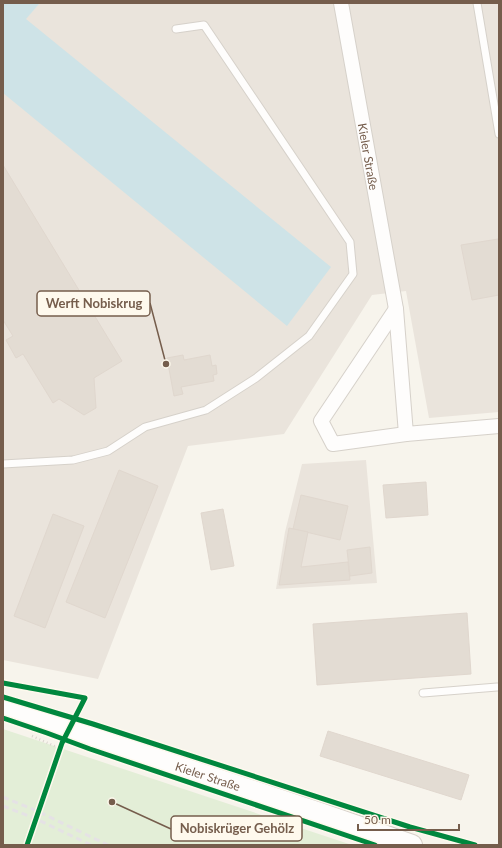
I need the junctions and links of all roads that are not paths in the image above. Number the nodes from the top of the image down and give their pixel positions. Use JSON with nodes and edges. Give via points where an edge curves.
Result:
{"nodes":[{"id":1,"x":341,"y":3,"type":"edge"},
{"id":2,"x":477,"y":3,"type":"edge"},
{"id":3,"x":176,"y":29,"type":"dead end"},
{"id":4,"x":499,"y":134,"type":"edge"},
{"id":5,"x":396,"y":309,"type":"junction"},
{"id":6,"x":499,"y":426,"type":"edge"},
{"id":7,"x":406,"y":434,"type":"junction"},
{"id":8,"x":3,"y":464,"type":"edge"},
{"id":9,"x":499,"y":687,"type":"edge"},
{"id":10,"x":423,"y":693,"type":"dead end"},
{"id":11,"x":3,"y":708,"type":"edge"},
{"id":12,"x":412,"y":845,"type":"edge"}],
"edges":[{"from":1,"to":5,"type":"street","name":"Kieler Straße"},
{"from":2,"to":4,"type":"lane"},
{"from":3,"to":8,"type":"lane","via":[[204,25],[350,242],[353,274],[309,336],[256,378],[206,410],[146,427],[108,451],[73,460]]},
{"from":5,"to":7,"type":"street","name":"Kieler Straße"},
{"from":5,"to":7,"type":"street","via":[[321,421],[333,444]]},
{"from":6,"to":7,"type":"street"},
{"from":9,"to":10,"type":"lane"},
{"from":11,"to":12,"type":"main road","name":"Kieler Straße"}]}
